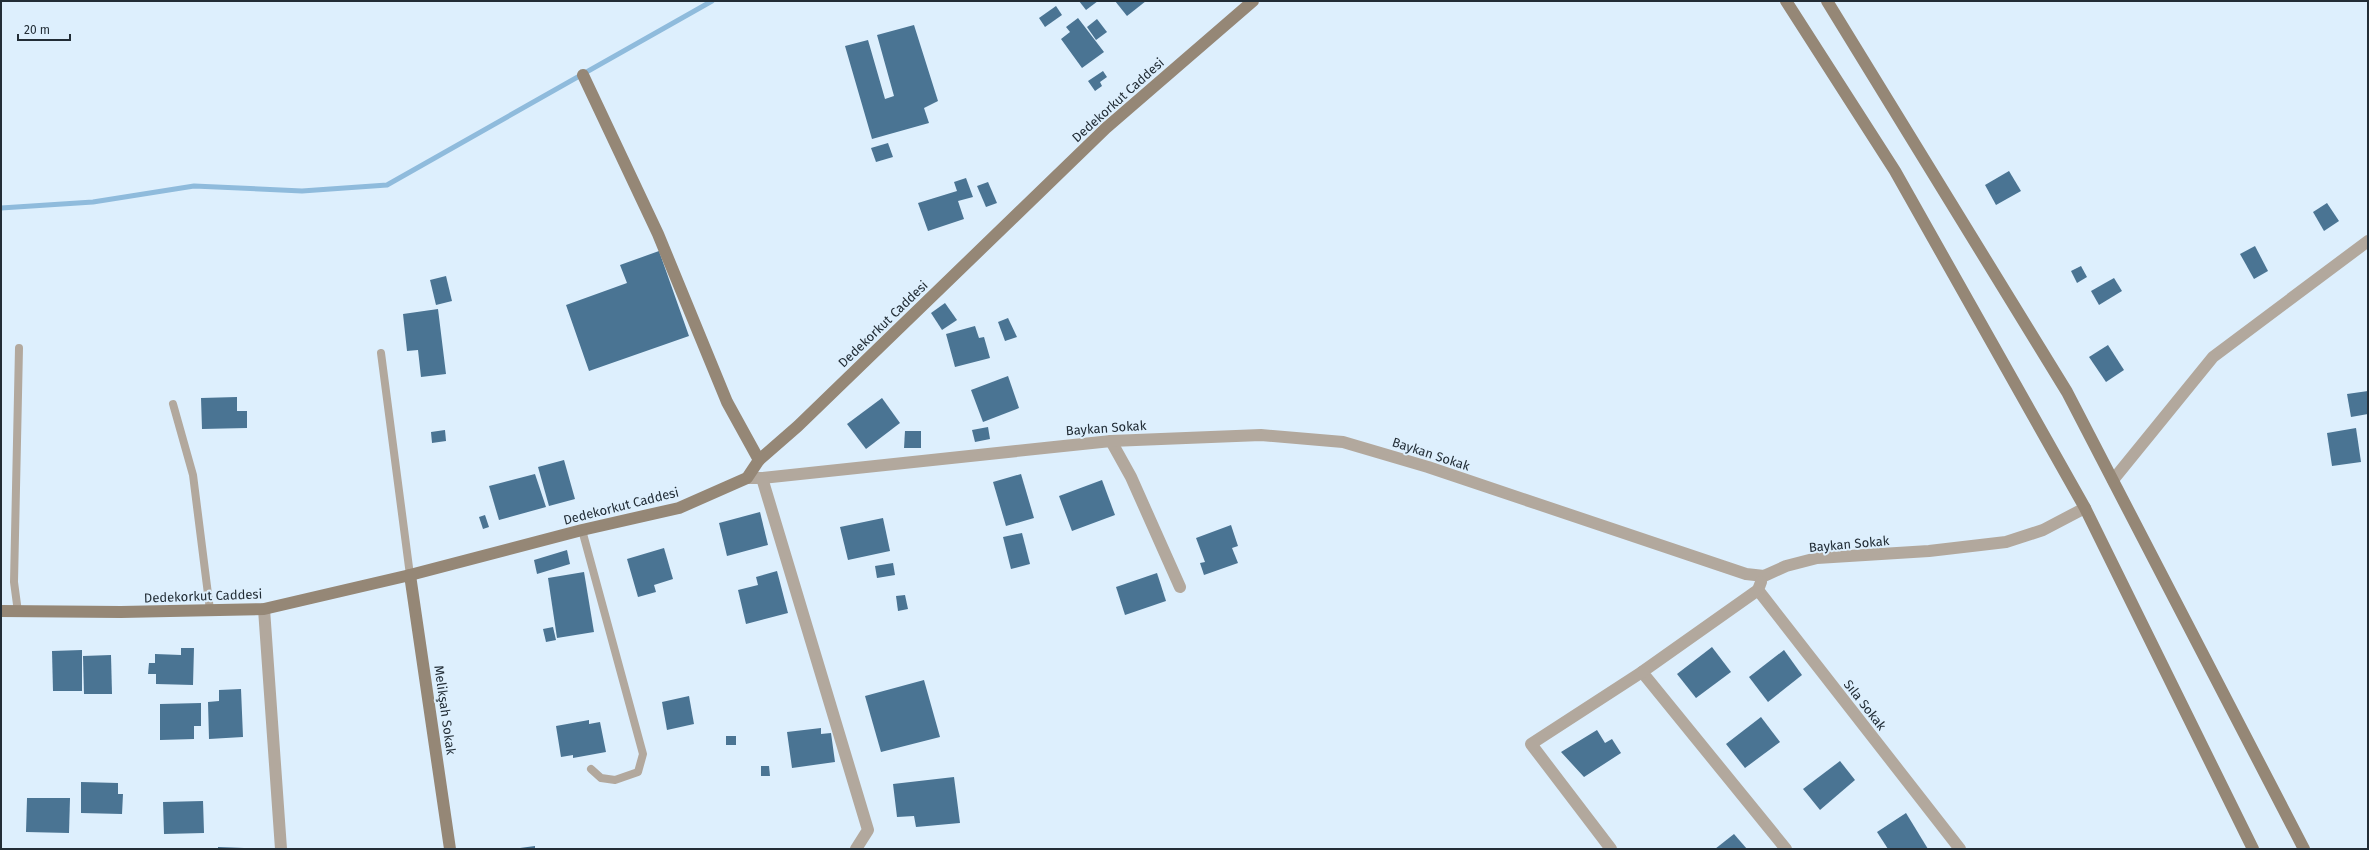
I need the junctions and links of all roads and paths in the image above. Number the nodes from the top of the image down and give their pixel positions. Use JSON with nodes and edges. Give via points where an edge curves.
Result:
{"nodes":[{"id":1,"x":1253,"y":1,"type":"edge"},
{"id":2,"x":1786,"y":1,"type":"edge"},
{"id":3,"x":1828,"y":1,"type":"edge"},
{"id":4,"x":583,"y":75,"type":"dead end"},
{"id":5,"x":2368,"y":241,"type":"edge"},
{"id":6,"x":19,"y":348,"type":"dead end"},
{"id":7,"x":381,"y":353,"type":"dead end"},
{"id":8,"x":173,"y":404,"type":"dead end"},
{"id":9,"x":1111,"y":441,"type":"junction"},
{"id":10,"x":759,"y":460,"type":"junction"},
{"id":11,"x":747,"y":478,"type":"junction"},
{"id":12,"x":762,"y":478,"type":"junction"},
{"id":13,"x":2113,"y":480,"type":"junction"},
{"id":14,"x":2085,"y":508,"type":"junction"},
{"id":15,"x":582,"y":530,"type":"junction"},
{"id":16,"x":410,"y":575,"type":"junction"},
{"id":17,"x":1764,"y":576,"type":"junction"},
{"id":18,"x":1180,"y":587,"type":"dead end"},
{"id":19,"x":1758,"y":590,"type":"junction"},
{"id":20,"x":264,"y":609,"type":"junction"},
{"id":21,"x":210,"y":610,"type":"junction"},
{"id":22,"x":1,"y":611,"type":"edge"},
{"id":23,"x":18,"y":612,"type":"junction"},
{"id":24,"x":1642,"y":672,"type":"junction"},
{"id":25,"x":591,"y":769,"type":"dead end"},
{"id":26,"x":281,"y":849,"type":"edge"},
{"id":27,"x":450,"y":849,"type":"edge"},
{"id":28,"x":856,"y":849,"type":"edge"},
{"id":29,"x":1611,"y":849,"type":"edge"},
{"id":30,"x":1786,"y":849,"type":"edge"},
{"id":31,"x":1960,"y":849,"type":"edge"},
{"id":32,"x":2253,"y":849,"type":"edge"},
{"id":33,"x":2304,"y":849,"type":"edge"}],
"edges":[{"from":1,"to":10,"type":"street","name":"Dedekorkut Caddesi","via":[[1106,128],[798,426]]},
{"from":2,"to":14,"type":"street","via":[[1895,171]]},
{"from":3,"to":13,"type":"street","via":[[2067,392]]},
{"from":4,"to":10,"type":"street","via":[[658,234],[727,402]]},
{"from":5,"to":13,"type":"street","via":[[2214,357]]},
{"from":6,"to":23,"type":"lane","via":[[14,582]]},
{"from":7,"to":16,"type":"lane"},
{"from":8,"to":21,"type":"lane","via":[[193,475]]},
{"from":9,"to":12,"type":"street","name":"Baykan Sokak"},
{"from":9,"to":17,"type":"street","name":"Baykan Sokak","via":[[1261,434],[1343,442],[1428,467],[1746,574]]},
{"from":9,"to":18,"type":"street","via":[[1131,477]]},
{"from":10,"to":11,"type":"street","name":"Dedekorkut Caddesi"},
{"from":11,"to":12,"type":"street","name":"Baykan Sokak"},
{"from":11,"to":15,"type":"street","name":"Dedekorkut Caddesi","via":[[679,508]]},
{"from":12,"to":28,"type":"street","via":[[868,830]]},
{"from":13,"to":33,"type":"street"},
{"from":14,"to":17,"type":"street","name":"Baykan Sokak","via":[[2043,530],[2006,542],[1929,551],[1817,558],[1786,566]]},
{"from":14,"to":32,"type":"street"},
{"from":15,"to":16,"type":"street","name":"Dedekorkut Caddesi"},
{"from":15,"to":25,"type":"lane","via":[[643,754],[638,772],[615,780],[601,778]]},
{"from":16,"to":20,"type":"street","name":"Dedekorkut Caddesi"},
{"from":16,"to":27,"type":"street","name":"Melikşah Sokak"},
{"from":17,"to":19,"type":"street"},
{"from":19,"to":24,"type":"street"},
{"from":19,"to":31,"type":"street","name":"Sıla Sokak"},
{"from":20,"to":21,"type":"street","name":"Dedekorkut Caddesi"},
{"from":20,"to":26,"type":"street"},
{"from":21,"to":23,"type":"street","name":"Dedekorkut Caddesi"},
{"from":22,"to":23,"type":"street","name":"Dedekorkut Caddesi"},
{"from":24,"to":29,"type":"street","via":[[1531,744]]},
{"from":24,"to":30,"type":"street"}]}
